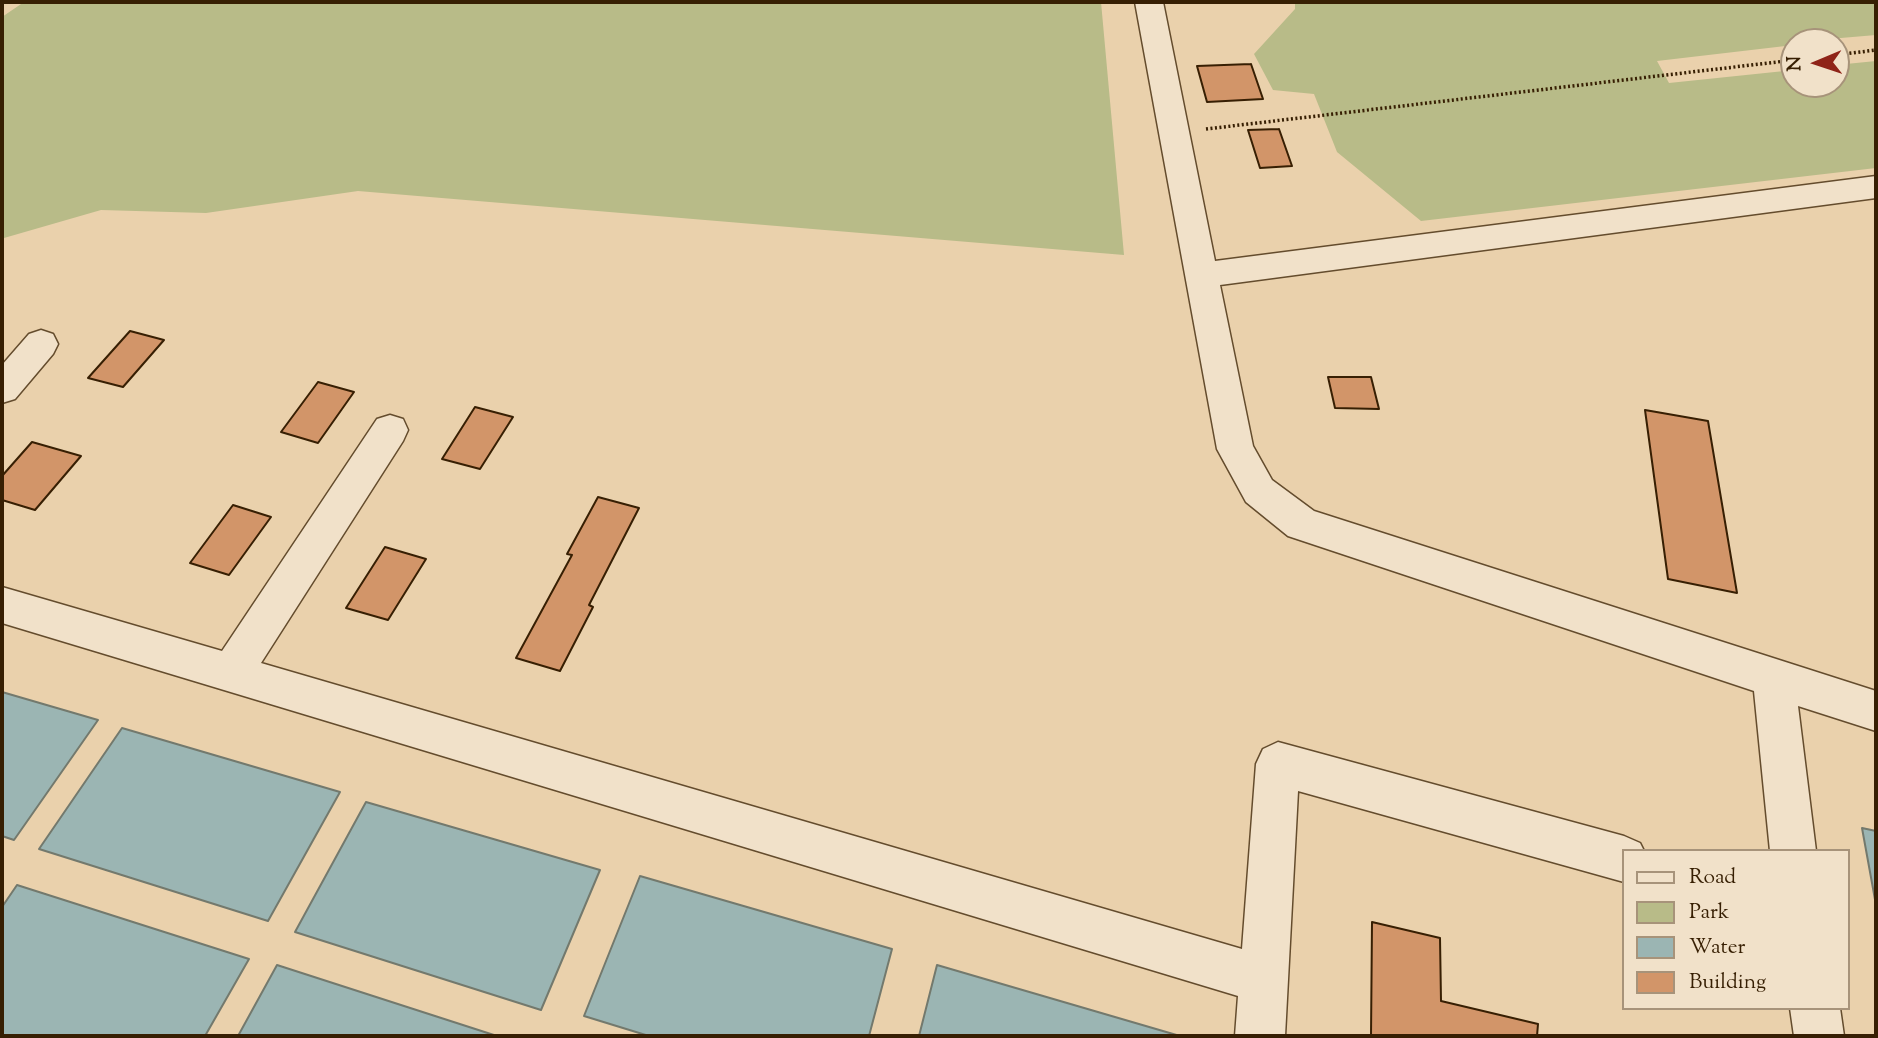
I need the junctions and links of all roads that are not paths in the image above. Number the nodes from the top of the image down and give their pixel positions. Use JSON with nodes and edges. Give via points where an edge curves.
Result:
{"nodes":[{"id":1,"x":1150,"y":2,"type":"edge"},
{"id":2,"x":1876,"y":187,"type":"edge"},
{"id":3,"x":1201,"y":275,"type":"junction"},
{"id":4,"x":41,"y":344,"type":"dead end"},
{"id":5,"x":2,"y":389,"type":"edge"},
{"id":6,"x":390,"y":430,"type":"dead end"},
{"id":7,"x":2,"y":605,"type":"edge"},
{"id":8,"x":231,"y":673,"type":"junction"},
{"id":9,"x":1774,"y":680,"type":"junction"},
{"id":10,"x":1876,"y":711,"type":"edge"},
{"id":11,"x":1793,"y":849,"type":"edge"},
{"id":12,"x":1622,"y":858,"type":"edge"},
{"id":13,"x":1264,"y":980,"type":"junction"},
{"id":14,"x":1815,"y":1010,"type":"edge"},
{"id":15,"x":1260,"y":1036,"type":"edge"},
{"id":16,"x":1819,"y":1036,"type":"edge"}],
"edges":[{"from":1,"to":3,"type":"street"},
{"from":2,"to":3,"type":"street"},
{"from":3,"to":9,"type":"street","via":[[1235,449],[1259,491],[1302,524]]},
{"from":4,"to":5,"type":"street"},
{"from":6,"to":8,"type":"street"},
{"from":7,"to":8,"type":"street"},
{"from":8,"to":13,"type":"street"},
{"from":9,"to":10,"type":"street"},
{"from":9,"to":11,"type":"street"},
{"from":12,"to":13,"type":"street","via":[[1278,764]]},
{"from":13,"to":15,"type":"street"},
{"from":14,"to":16,"type":"street"}]}
